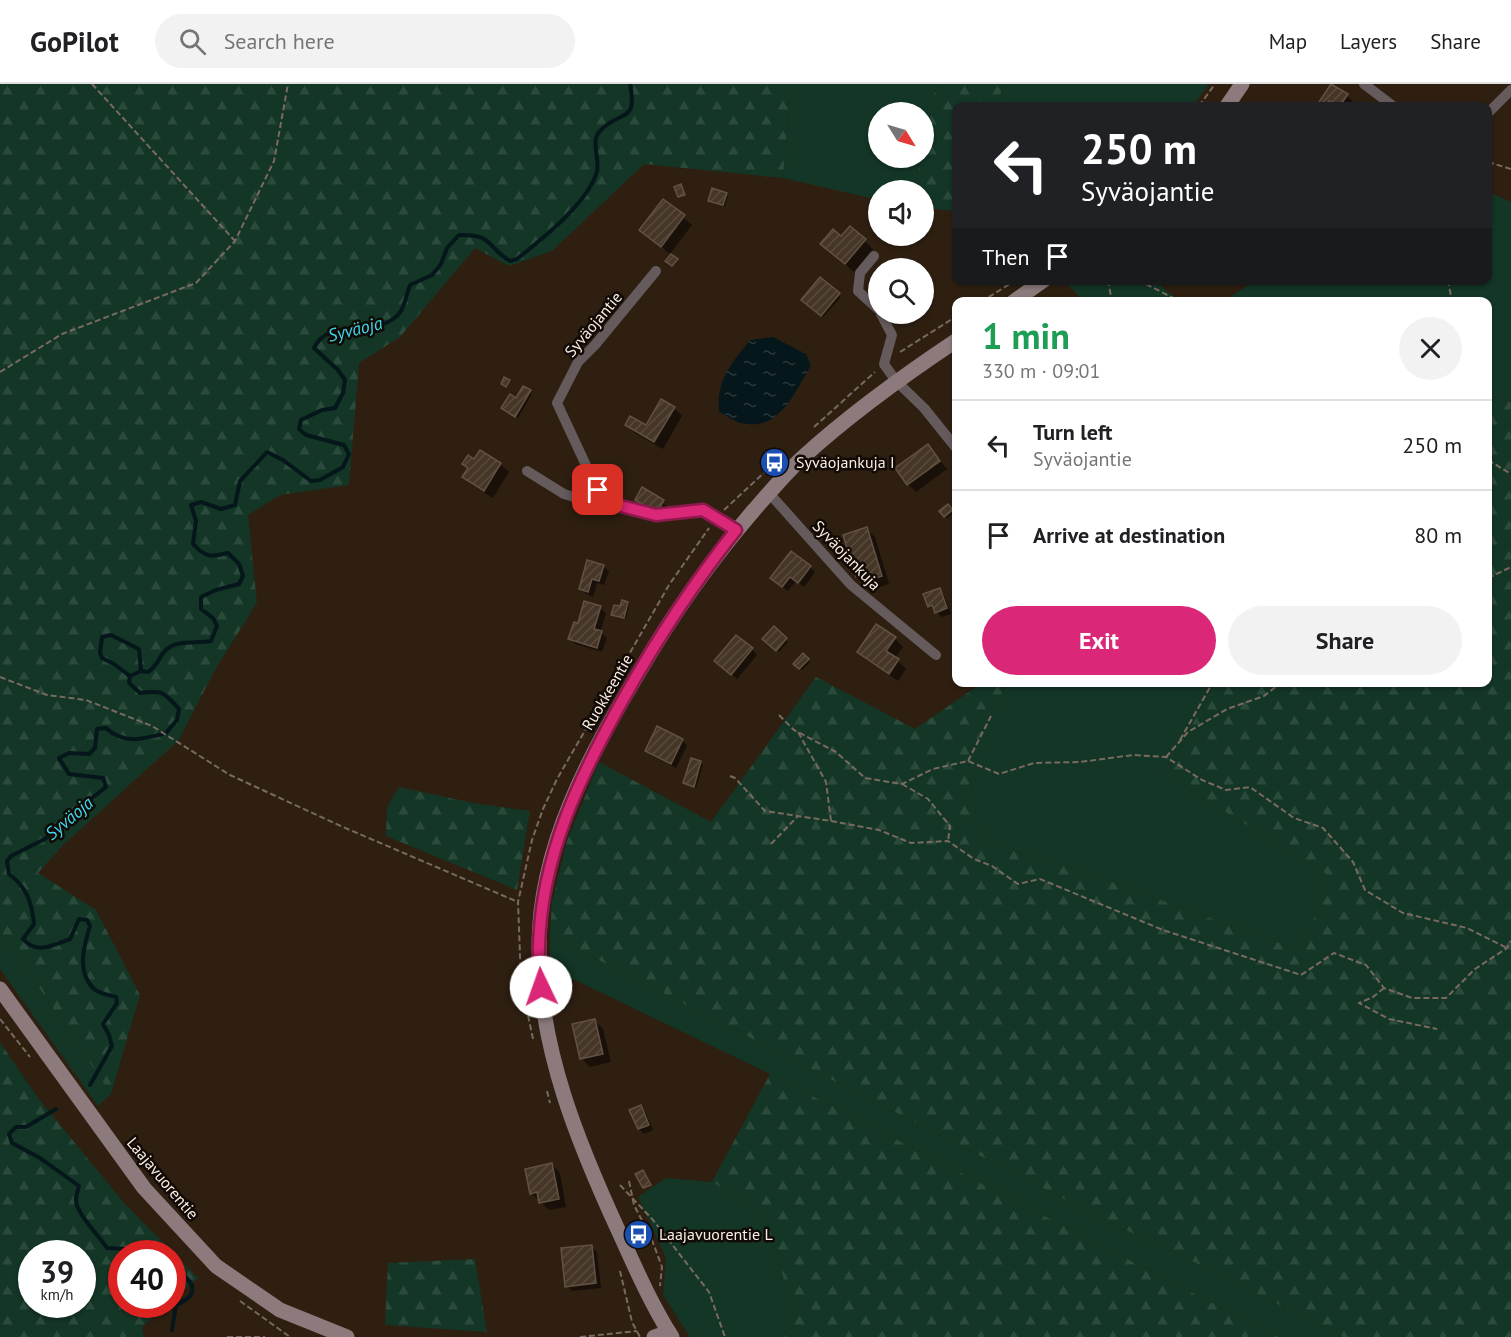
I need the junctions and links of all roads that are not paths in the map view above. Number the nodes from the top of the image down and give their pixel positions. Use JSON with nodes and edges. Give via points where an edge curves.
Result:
{"nodes":[{"id":1,"x":1242,"y":84,"type":"edge"},
{"id":2,"x":1364,"y":84,"type":"edge"},
{"id":3,"x":1511,"y":90,"type":"edge"},
{"id":4,"x":1230,"y":102,"type":"edge"},
{"id":5,"x":1389,"y":102,"type":"edge"},
{"id":6,"x":1492,"y":109,"type":"edge"},
{"id":7,"x":868,"y":263,"type":"edge"},
{"id":8,"x":656,"y":271,"type":"dead end"},
{"id":9,"x":1037,"y":285,"type":"edge"},
{"id":10,"x":1020,"y":297,"type":"edge"},
{"id":11,"x":868,"y":301,"type":"edge"},
{"id":12,"x":886,"y":324,"type":"edge"},
{"id":13,"x":952,"y":343,"type":"edge"},
{"id":14,"x":896,"y":381,"type":"junction"},
{"id":15,"x":952,"y":443,"type":"edge"},
{"id":16,"x":527,"y":471,"type":"dead end"},
{"id":17,"x":769,"y":493,"type":"junction"},
{"id":18,"x":613,"y":504,"type":"junction"},
{"id":19,"x":736,"y":530,"type":"junction"},
{"id":20,"x":936,"y":655,"type":"dead end"},
{"id":21,"x":0,"y":989,"type":"edge"},
{"id":22,"x":669,"y":1335,"type":"edge"},
{"id":23,"x":347,"y":1337,"type":"edge"},
{"id":24,"x":654,"y":1337,"type":"edge"}],
"edges":[{"from":1,"to":4,"type":"street"},
{"from":2,"to":5,"type":"street"},
{"from":3,"to":6,"type":"street"},
{"from":7,"to":11,"type":"street","via":[[860,273],[858,291]]},
{"from":8,"to":18,"type":"street","name":"Syväojantie","via":[[578,362],[556,403],[598,490]]},
{"from":9,"to":10,"type":"street"},
{"from":12,"to":14,"type":"street","via":[[892,335],[884,364]]},
{"from":13,"to":14,"type":"street","name":"Ruokkeentie"},
{"from":14,"to":15,"type":"street"},
{"from":14,"to":17,"type":"street","name":"Ruokkeentie","via":[[800,460]]},
{"from":16,"to":18,"type":"street","via":[[564,494],[608,507]]},
{"from":17,"to":19,"type":"street","name":"Ruokkeentie"},
{"from":17,"to":20,"type":"street","name":"Syväojankuja","via":[[851,585]]},
{"from":18,"to":19,"type":"street","via":[[656,515],[703,510]]},
{"from":19,"to":22,"type":"street","name":"Ruokkeentie","via":[[685,596],[601,738],[564,820],[542,907],[541,987],[557,1074],[598,1185]]},
{"from":21,"to":23,"type":"street","name":"Laajavuorentie","via":[[144,1188],[216,1266],[280,1310]]},
{"from":22,"to":24,"type":"street"}]}
